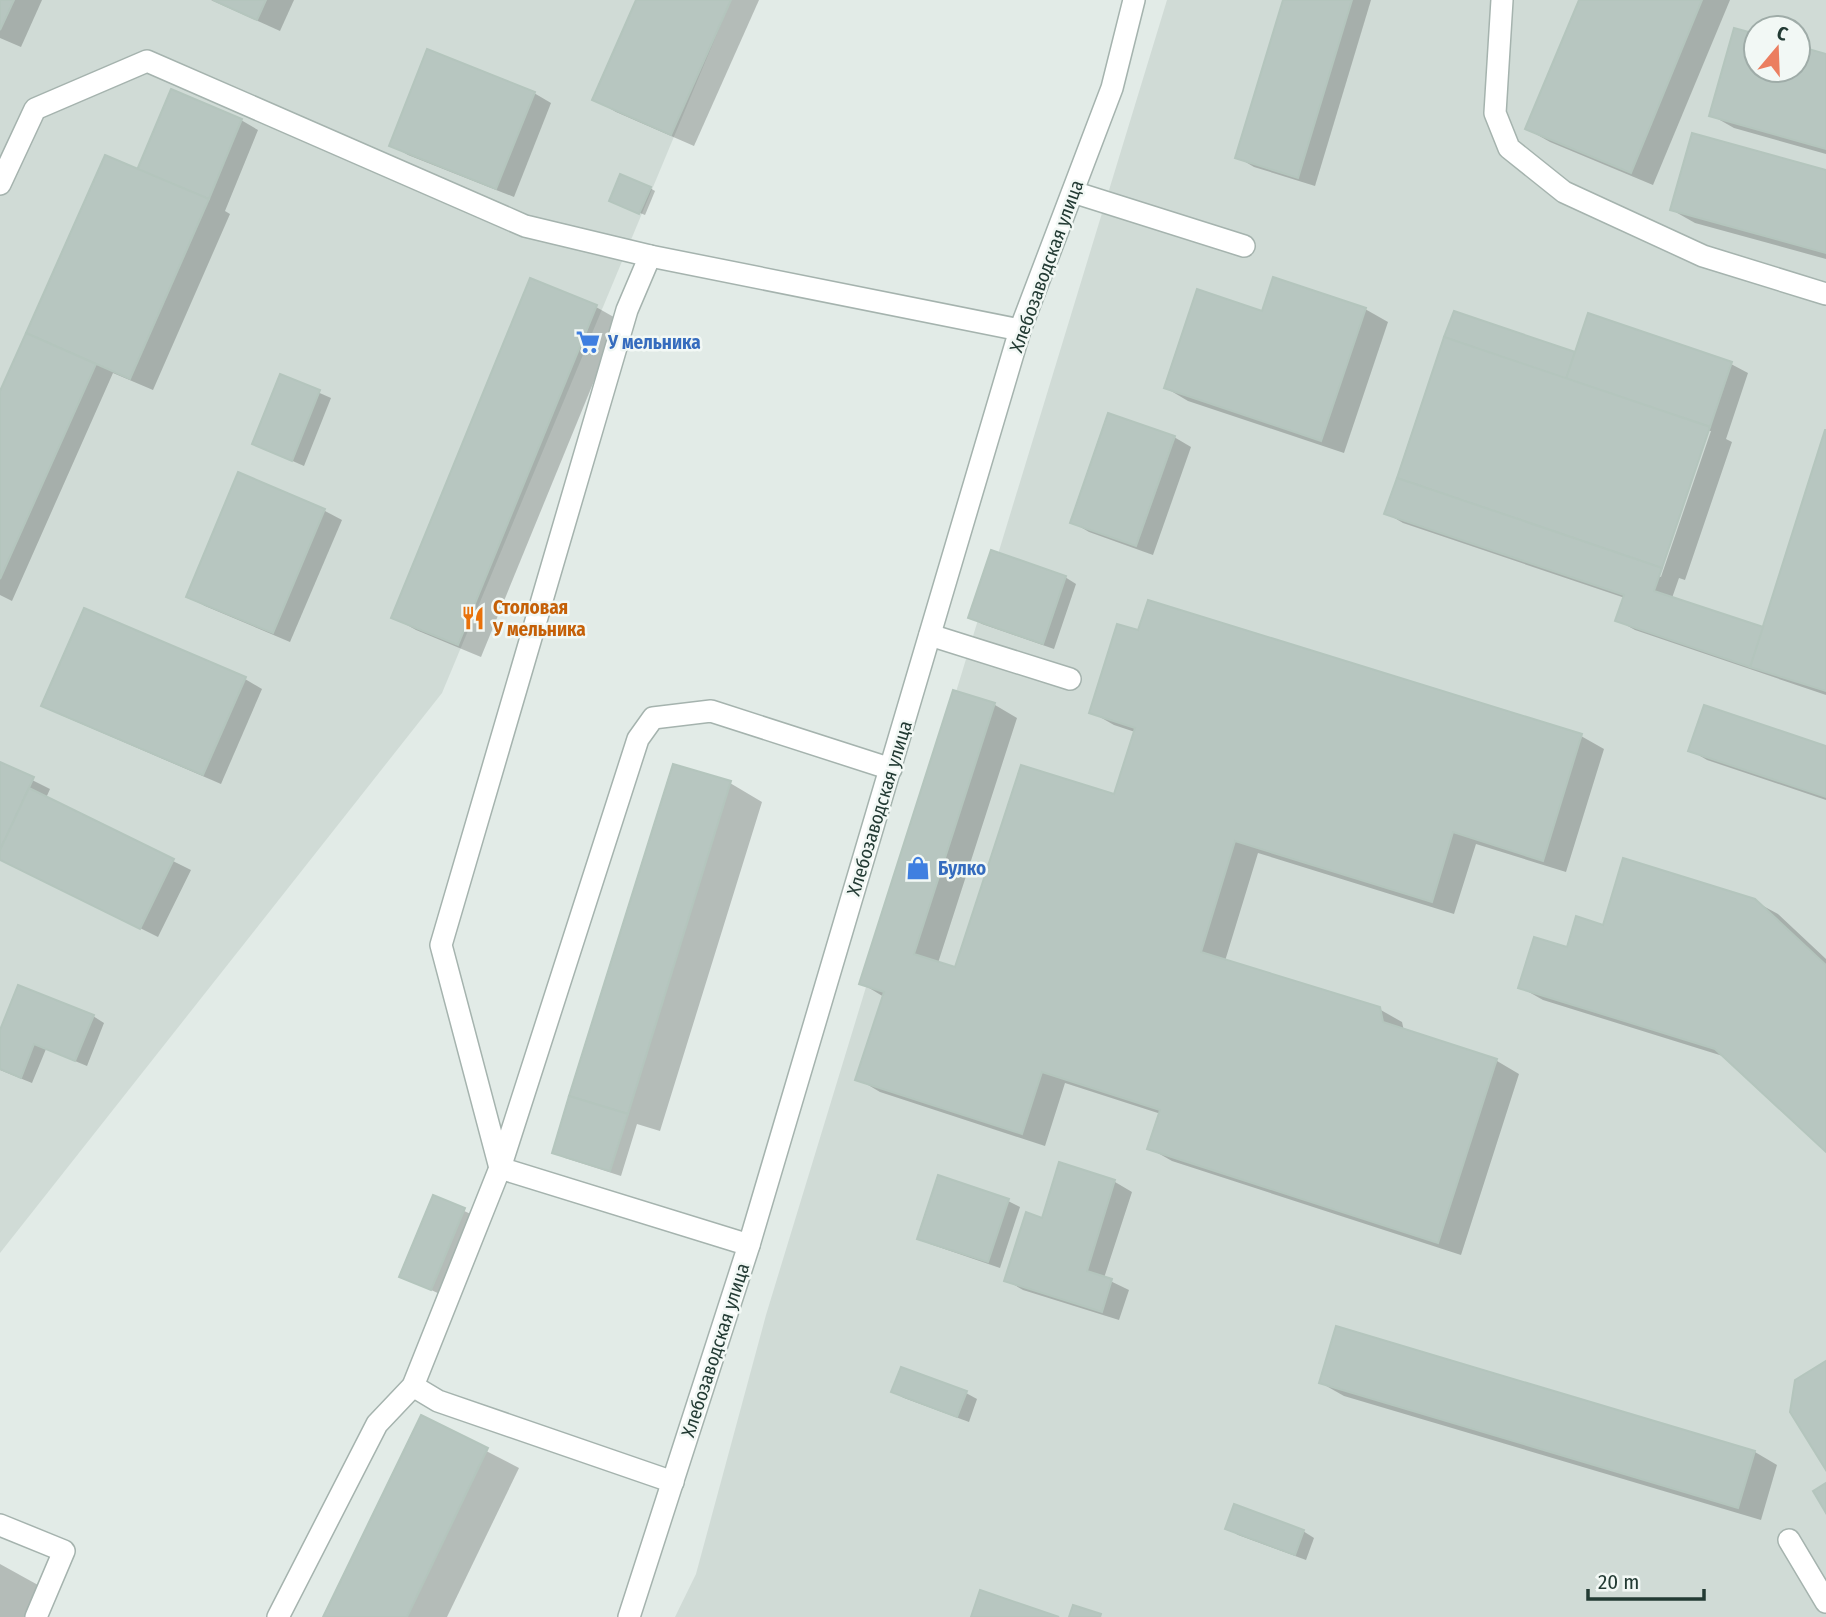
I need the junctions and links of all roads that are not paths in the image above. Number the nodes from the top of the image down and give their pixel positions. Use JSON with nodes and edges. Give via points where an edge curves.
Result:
{"nodes":[{"id":1,"x":1134,"y":0,"type":"edge"},
{"id":2,"x":1502,"y":0,"type":"edge"},
{"id":3,"x":0,"y":184,"type":"edge"},
{"id":4,"x":1073,"y":192,"type":"junction"},
{"id":5,"x":1244,"y":246,"type":"dead end"},
{"id":6,"x":650,"y":256,"type":"junction"},
{"id":7,"x":1826,"y":295,"type":"edge"},
{"id":8,"x":1020,"y":330,"type":"junction"},
{"id":9,"x":930,"y":635,"type":"junction"},
{"id":10,"x":1070,"y":679,"type":"dead end"},
{"id":11,"x":891,"y":769,"type":"junction"},
{"id":12,"x":500,"y":1168,"type":"junction"},
{"id":13,"x":749,"y":1245,"type":"junction"},
{"id":14,"x":413,"y":1386,"type":"junction"},
{"id":15,"x":673,"y":1482,"type":"junction"},
{"id":16,"x":0,"y":1525,"type":"edge"},
{"id":17,"x":1789,"y":1540,"type":"dead end"},
{"id":18,"x":1826,"y":1602,"type":"edge"},
{"id":19,"x":36,"y":1617,"type":"edge"},
{"id":20,"x":278,"y":1617,"type":"edge"},
{"id":21,"x":629,"y":1617,"type":"edge"}],
"edges":[{"from":1,"to":4,"type":"street","name":"Хлебозаводская улица","via":[[1112,88]]},
{"from":2,"to":7,"type":"street","via":[[1495,113],[1509,148],[1564,192],[1703,256]]},
{"from":3,"to":6,"type":"street","via":[[35,109],[146,61],[526,226]]},
{"from":4,"to":5,"type":"street"},
{"from":4,"to":8,"type":"street","name":"Хлебозаводская улица"},
{"from":6,"to":8,"type":"street"},
{"from":6,"to":12,"type":"street","via":[[624,323],[441,945]]},
{"from":8,"to":9,"type":"street","name":"Хлебозаводская улица"},
{"from":9,"to":10,"type":"street"},
{"from":9,"to":11,"type":"street","name":"Хлебозаводская улица"},
{"from":11,"to":12,"type":"street","via":[[711,711],[653,718],[638,739]]},
{"from":11,"to":13,"type":"street","name":"Хлебозаводская улица"},
{"from":12,"to":13,"type":"street"},
{"from":12,"to":14,"type":"street"},
{"from":13,"to":15,"type":"street","name":"Хлебозаводская улица"},
{"from":14,"to":15,"type":"street","via":[[438,1401]]},
{"from":14,"to":20,"type":"street","via":[[377,1424]]},
{"from":15,"to":21,"type":"street","name":"Хлебозаводская улица"},
{"from":16,"to":19,"type":"street","via":[[64,1551]]},
{"from":17,"to":18,"type":"street"}]}
